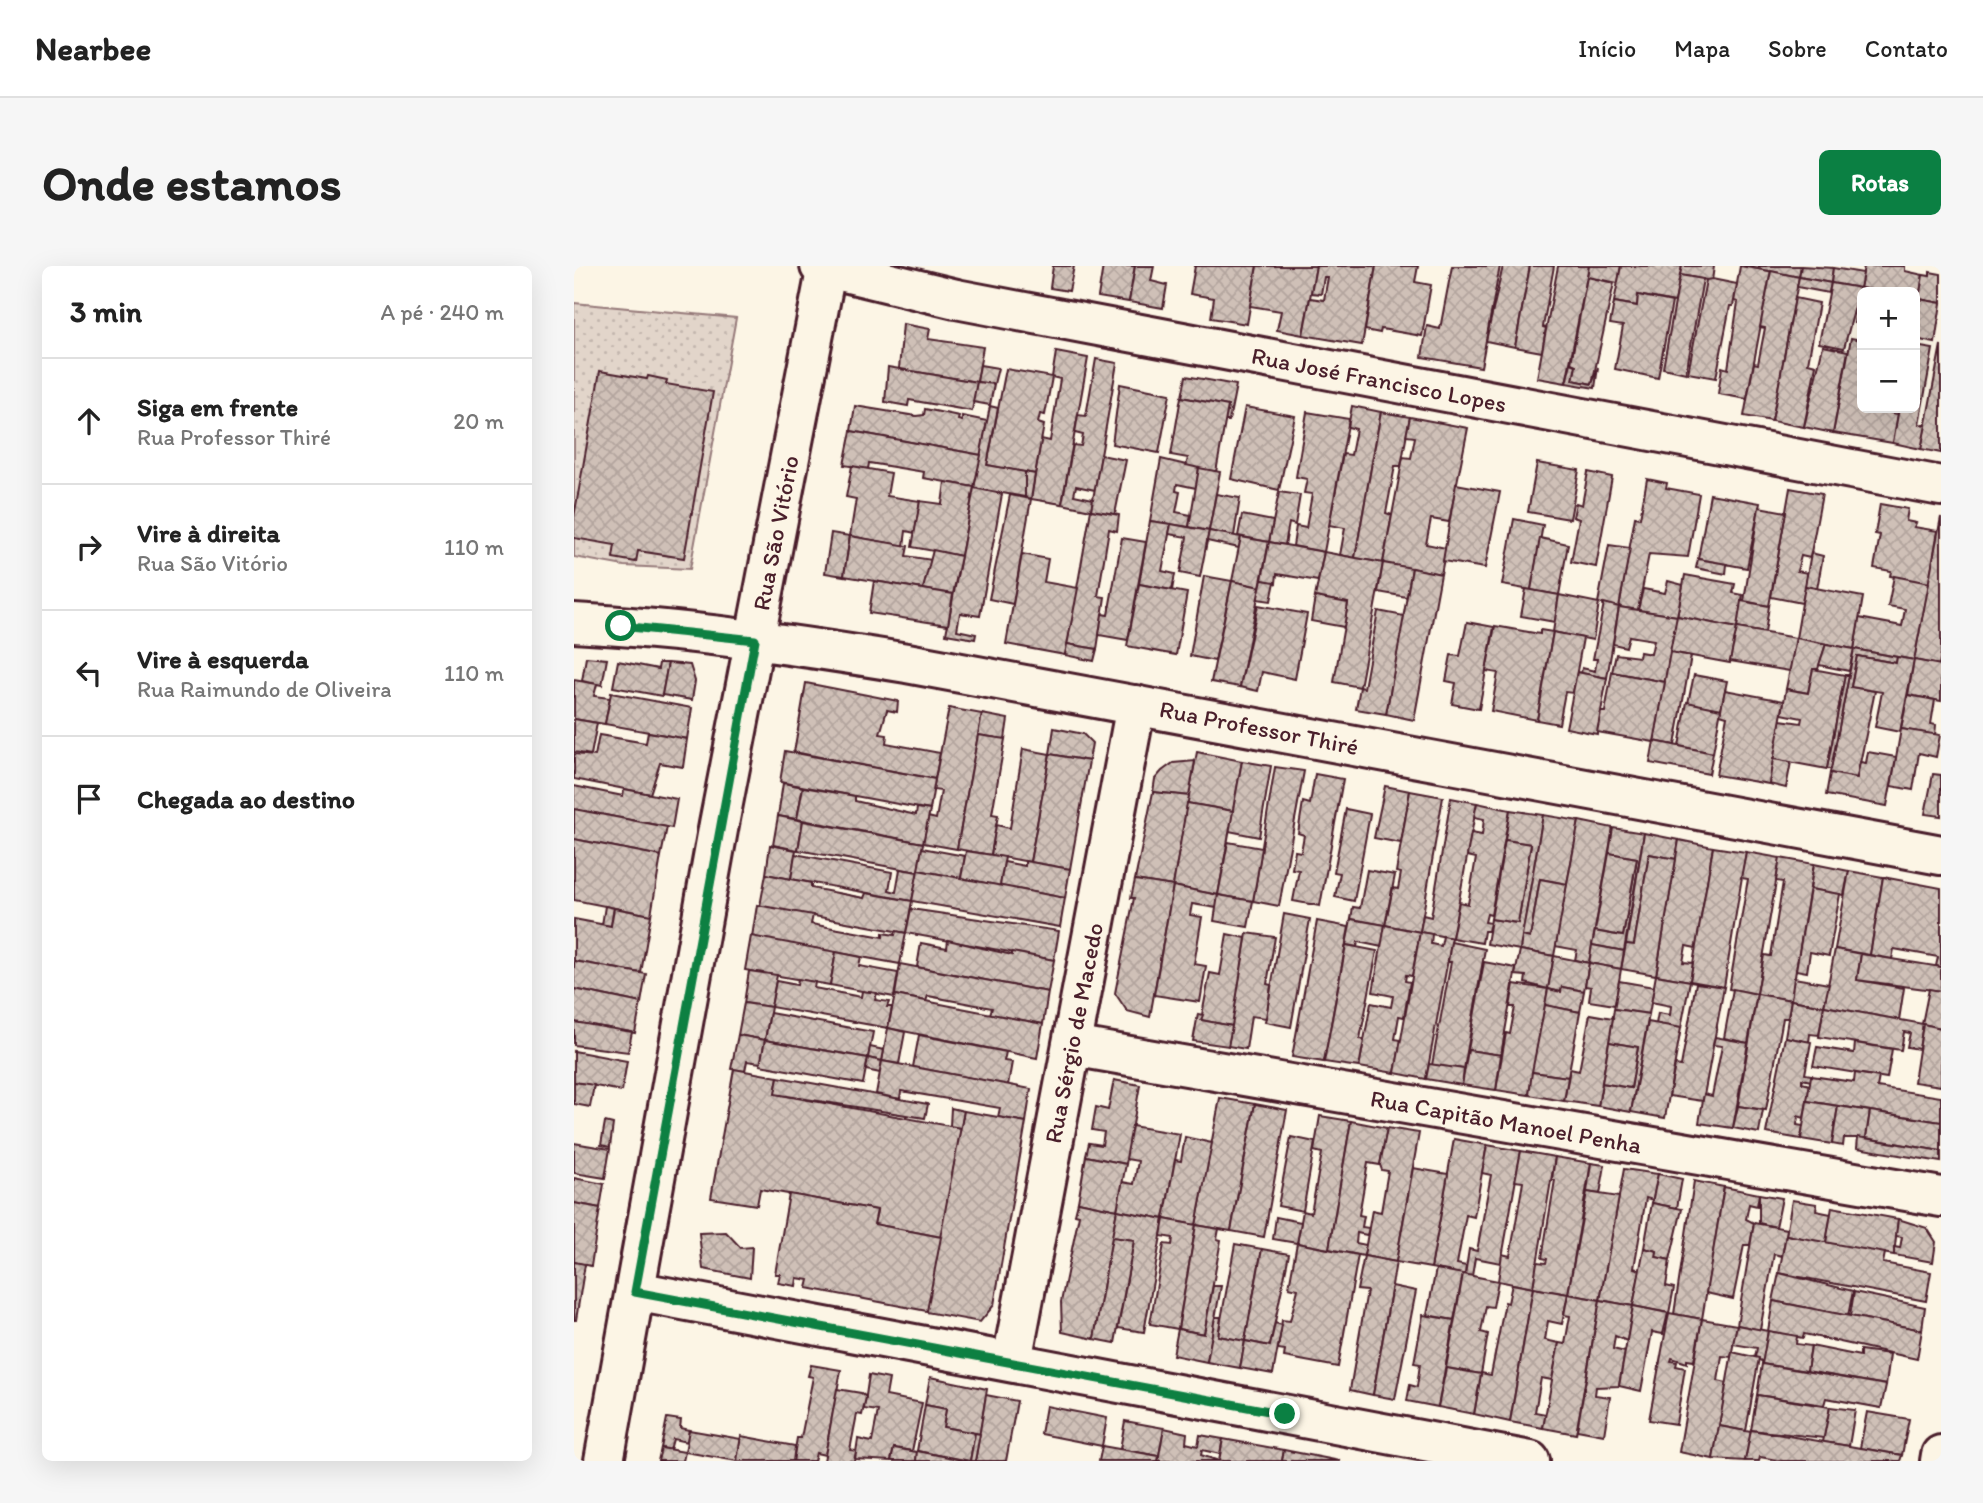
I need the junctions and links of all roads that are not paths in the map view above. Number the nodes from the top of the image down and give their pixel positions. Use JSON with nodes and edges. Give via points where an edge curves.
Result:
{"nodes":[{"id":1,"x":824,"y":266,"type":"edge"},
{"id":2,"x":1941,"y":486,"type":"edge"},
{"id":3,"x":574,"y":623,"type":"edge"},
{"id":4,"x":755,"y":640,"type":"junction"},
{"id":5,"x":1136,"y":705,"type":"junction"},
{"id":6,"x":1941,"y":855,"type":"edge"},
{"id":7,"x":1072,"y":1046,"type":"junction"},
{"id":8,"x":1941,"y":1197,"type":"edge"},
{"id":9,"x":635,"y":1292,"type":"junction"},
{"id":10,"x":1012,"y":1361,"type":"junction"},
{"id":11,"x":1941,"y":1455,"type":"edge"},
{"id":12,"x":604,"y":1461,"type":"edge"},
{"id":13,"x":1530,"y":1461,"type":"edge"},
{"id":14,"x":1940,"y":1461,"type":"edge"}],
"edges":[{"from":1,"to":2,"type":"street","name":"Rua José Francisco Lopes","via":[[956,299]]},
{"from":1,"to":4,"type":"street","name":"Rua São Vitório"},
{"from":3,"to":4,"type":"street","name":"Rua Professor Thiré"},
{"from":4,"to":5,"type":"street","name":"Rua Professor Thiré"},
{"from":4,"to":9,"type":"street","name":"Rua São Vitório"},
{"from":5,"to":6,"type":"street","name":"Rua Professor Thiré"},
{"from":5,"to":7,"type":"street","name":"Rua Sérgio de Macedo"},
{"from":7,"to":8,"type":"street","name":"Rua Capitão Manoel Penha"},
{"from":7,"to":10,"type":"street","name":"Rua Sérgio de Macedo"},
{"from":9,"to":10,"type":"street"},
{"from":9,"to":12,"type":"street","name":"Rua São Vitório"},
{"from":10,"to":13,"type":"street"},
{"from":11,"to":14,"type":"street"}]}
